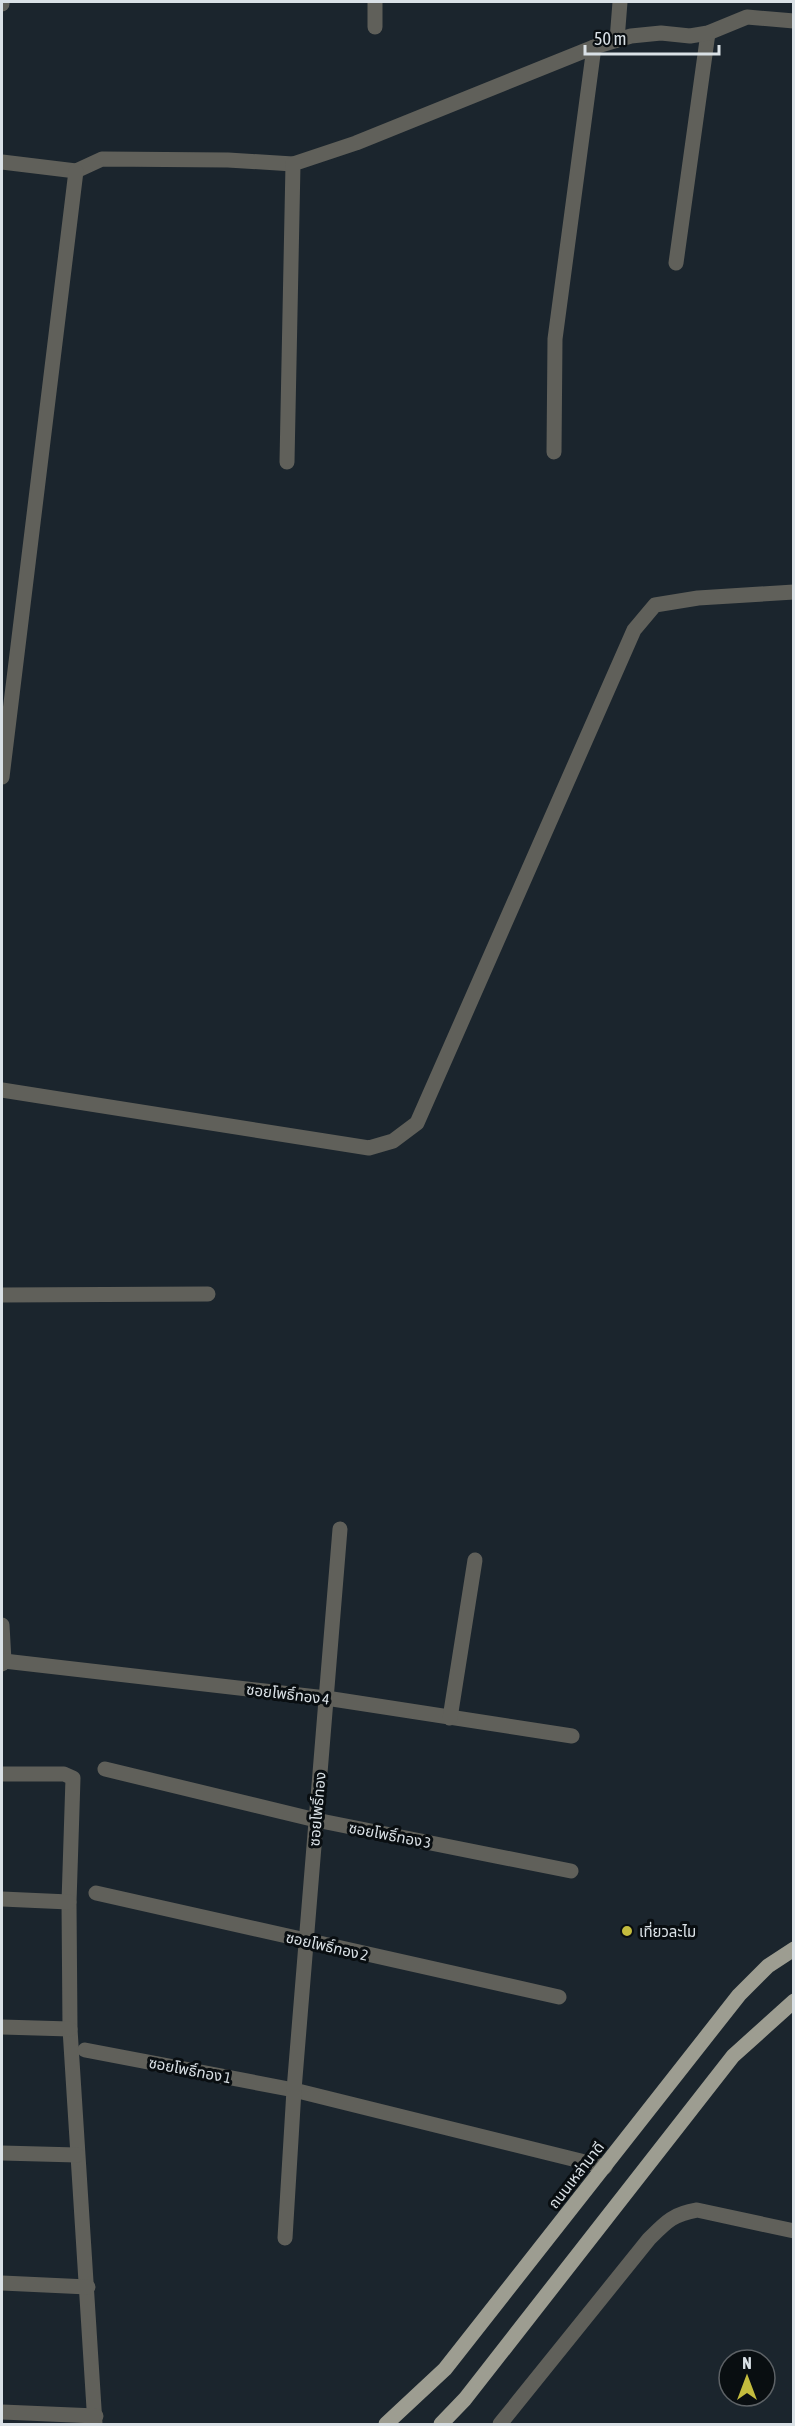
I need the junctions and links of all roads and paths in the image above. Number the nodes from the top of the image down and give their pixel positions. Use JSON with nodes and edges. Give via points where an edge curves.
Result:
{"nodes":[{"id":1,"x":375,"y":2,"type":"edge"},
{"id":2,"x":620,"y":2,"type":"edge"},
{"id":3,"x":747,"y":2,"type":"edge"},
{"id":4,"x":747,"y":17,"type":"junction"},
{"id":5,"x":794,"y":21,"type":"edge"},
{"id":6,"x":375,"y":27,"type":"dead end"},
{"id":7,"x":708,"y":33,"type":"junction"},
{"id":8,"x":617,"y":40,"type":"junction"},
{"id":9,"x":594,"y":47,"type":"junction"},
{"id":10,"x":2,"y":162,"type":"edge"},
{"id":11,"x":292,"y":164,"type":"junction"},
{"id":12,"x":76,"y":171,"type":"junction"},
{"id":13,"x":676,"y":263,"type":"dead end"},
{"id":14,"x":554,"y":452,"type":"dead end"},
{"id":15,"x":287,"y":462,"type":"dead end"},
{"id":16,"x":794,"y":591,"type":"edge"},
{"id":17,"x":2,"y":777,"type":"edge"},
{"id":18,"x":2,"y":1090,"type":"edge"},
{"id":19,"x":208,"y":1294,"type":"dead end"},
{"id":20,"x":2,"y":1295,"type":"edge"},
{"id":21,"x":340,"y":1529,"type":"dead end"},
{"id":22,"x":475,"y":1560,"type":"dead end"},
{"id":23,"x":2,"y":1625,"type":"edge"},
{"id":24,"x":3,"y":1662,"type":"edge"},
{"id":25,"x":326,"y":1698,"type":"junction"},
{"id":26,"x":450,"y":1718,"type":"junction"},
{"id":27,"x":572,"y":1736,"type":"dead end"},
{"id":28,"x":105,"y":1770,"type":"dead end"},
{"id":29,"x":2,"y":1774,"type":"edge"},
{"id":30,"x":316,"y":1820,"type":"junction"},
{"id":31,"x":571,"y":1871,"type":"dead end"},
{"id":32,"x":96,"y":1893,"type":"dead end"},
{"id":33,"x":2,"y":1899,"type":"edge"},
{"id":34,"x":69,"y":1902,"type":"junction"},
{"id":35,"x":306,"y":1941,"type":"junction"},
{"id":36,"x":794,"y":1948,"type":"edge"},
{"id":37,"x":559,"y":1997,"type":"dead end"},
{"id":38,"x":794,"y":2001,"type":"edge"},
{"id":39,"x":2,"y":2027,"type":"edge"},
{"id":40,"x":70,"y":2029,"type":"junction"},
{"id":41,"x":86,"y":2050,"type":"dead end"},
{"id":42,"x":294,"y":2090,"type":"junction"},
{"id":43,"x":2,"y":2153,"type":"edge"},
{"id":44,"x":77,"y":2155,"type":"junction"},
{"id":45,"x":605,"y":2167,"type":"junction"},
{"id":46,"x":794,"y":2231,"type":"edge"},
{"id":47,"x":285,"y":2238,"type":"dead end"},
{"id":48,"x":2,"y":2283,"type":"edge"},
{"id":49,"x":88,"y":2286,"type":"junction"},
{"id":50,"x":2,"y":2412,"type":"edge"},
{"id":51,"x":96,"y":2420,"type":"edge"},
{"id":52,"x":386,"y":2424,"type":"edge"},
{"id":53,"x":441,"y":2424,"type":"edge"},
{"id":54,"x":500,"y":2424,"type":"edge"}],
"edges":[{"from":1,"to":6,"type":"street"},
{"from":2,"to":8,"type":"street"},
{"from":3,"to":4,"type":"street"},
{"from":4,"to":5,"type":"street"},
{"from":4,"to":7,"type":"street"},
{"from":7,"to":8,"type":"street","via":[[661,33]]},
{"from":7,"to":13,"type":"street"},
{"from":8,"to":9,"type":"street"},
{"from":9,"to":11,"type":"street","via":[[356,143]]},
{"from":9,"to":14,"type":"street","via":[[555,339]]},
{"from":10,"to":12,"type":"street"},
{"from":11,"to":12,"type":"street","via":[[102,159]]},
{"from":11,"to":15,"type":"street"},
{"from":12,"to":17,"type":"street"},
{"from":16,"to":18,"type":"street","via":[[655,605],[634,630],[417,1123],[393,1141],[369,1148]]},
{"from":19,"to":20,"type":"street"},
{"from":21,"to":25,"type":"street","name":"ซอยโพธิ์ทอง"},
{"from":22,"to":26,"type":"street"},
{"from":23,"to":24,"type":"street"},
{"from":24,"to":25,"type":"street","name":"ซอยโพธิ์ทอง 4"},
{"from":25,"to":26,"type":"street","name":"ซอยโพธิ์ทอง 4"},
{"from":25,"to":30,"type":"street","name":"ซอยโพธิ์ทอง"},
{"from":26,"to":27,"type":"street","name":"ซอยโพธิ์ทอง 4"},
{"from":28,"to":30,"type":"street","name":"ซอยโพธิ์ทอง 3"},
{"from":29,"to":34,"type":"street","via":[[64,1774],[73,1778]]},
{"from":30,"to":31,"type":"street","name":"ซอยโพธิ์ทอง 3"},
{"from":30,"to":35,"type":"street","name":"ซอยโพธิ์ทอง"},
{"from":32,"to":35,"type":"street","name":"ซอยโพธิ์ทอง 2"},
{"from":33,"to":34,"type":"street"},
{"from":34,"to":40,"type":"street"},
{"from":35,"to":37,"type":"street","name":"ซอยโพธิ์ทอง 2"},
{"from":35,"to":42,"type":"street","name":"ซอยโพธิ์ทอง"},
{"from":36,"to":45,"type":"main road","name":"ถนนเหล่านาดี","via":[[768,1966],[739,1995]]},
{"from":38,"to":53,"type":"main road","via":[[733,2056],[465,2399]]},
{"from":39,"to":40,"type":"street"},
{"from":40,"to":44,"type":"street"},
{"from":41,"to":42,"type":"street","name":"ซอยโพธิ์ทอง 1"},
{"from":42,"to":45,"type":"street"},
{"from":42,"to":47,"type":"street","name":"ซอยโพธิ์ทอง"},
{"from":43,"to":44,"type":"street"},
{"from":44,"to":49,"type":"street"},
{"from":45,"to":52,"type":"main road","name":"ถนนเหล่านาดี","via":[[445,2369]]},
{"from":46,"to":54,"type":"street","via":[[697,2210],[668,2219]]},
{"from":48,"to":49,"type":"street"},
{"from":49,"to":51,"type":"street"},
{"from":50,"to":51,"type":"street"}]}
